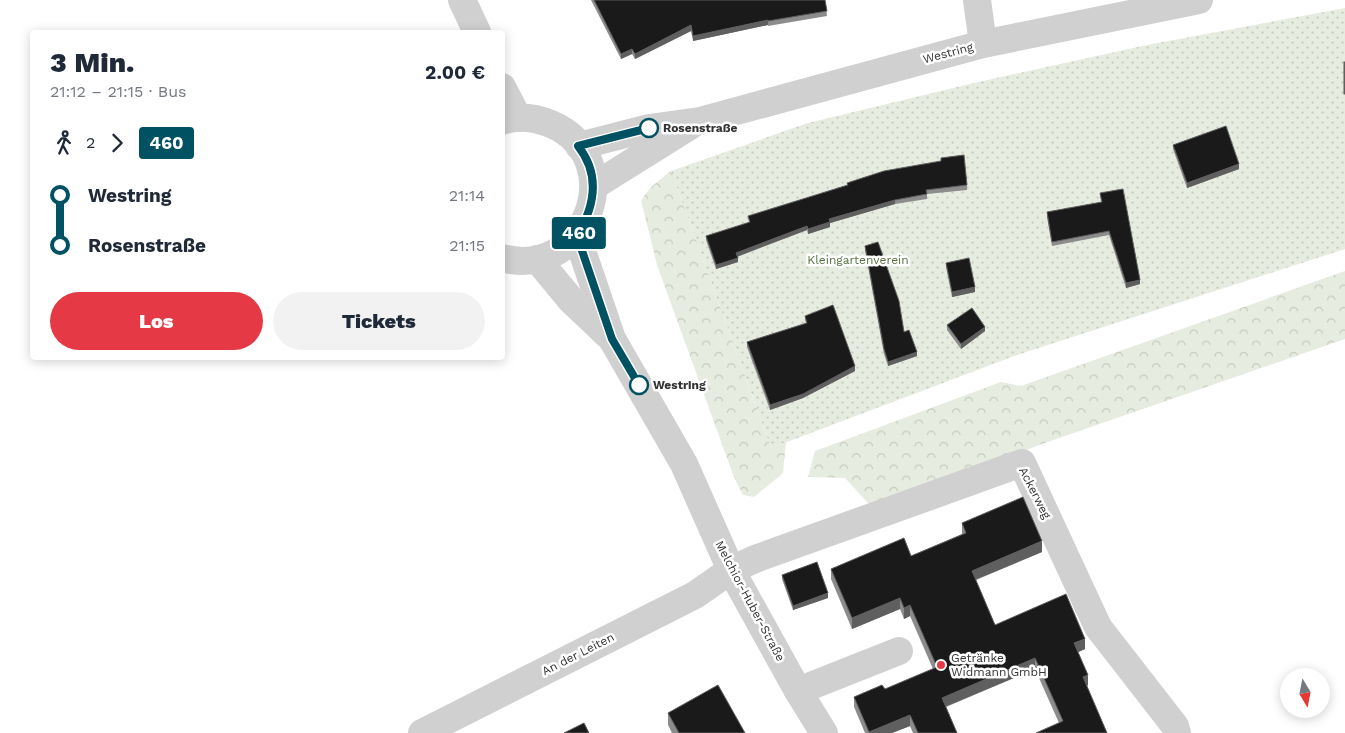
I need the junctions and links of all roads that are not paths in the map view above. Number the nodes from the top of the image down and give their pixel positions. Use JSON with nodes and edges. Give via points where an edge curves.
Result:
{"nodes":[{"id":1,"x":977,"y":0,"type":"edge"},
{"id":2,"x":1199,"y":0,"type":"edge"},
{"id":3,"x":1146,"y":5,"type":"edge"},
{"id":4,"x":983,"y":44,"type":"junction"},
{"id":5,"x":505,"y":100,"type":"edge"},
{"id":6,"x":510,"y":120,"type":"edge"},
{"id":7,"x":700,"y":121,"type":"junction"},
{"id":8,"x":578,"y":146,"type":"junction"},
{"id":9,"x":594,"y":186,"type":"junction"},
{"id":10,"x":577,"y":236,"type":"junction"},
{"id":11,"x":505,"y":259,"type":"edge"},
{"id":12,"x":537,"y":259,"type":"junction"},
{"id":13,"x":612,"y":339,"type":"junction"},
{"id":14,"x":731,"y":570,"type":"junction"},
{"id":15,"x":899,"y":650,"type":"dead end"},
{"id":16,"x":798,"y":691,"type":"junction"},
{"id":17,"x":422,"y":733,"type":"edge"},
{"id":18,"x":824,"y":733,"type":"edge"},
{"id":19,"x":1178,"y":733,"type":"edge"}],
"edges":[{"from":1,"to":4,"type":"street"},
{"from":2,"to":3,"type":"street","name":"Westring"},
{"from":3,"to":4,"type":"street","name":"Westring"},
{"from":4,"to":7,"type":"street","name":"Westring"},
{"from":5,"to":6,"type":"street"},
{"from":6,"to":8,"type":"street","via":[[525,117],[543,121],[559,128]]},
{"from":7,"to":8,"type":"street","name":"Westring","via":[[649,128]]},
{"from":7,"to":9,"type":"street","name":"Westring"},
{"from":8,"to":9,"type":"street","via":[[591,169]]},
{"from":9,"to":10,"type":"street","via":[[592,204]]},
{"from":10,"to":12,"type":"street","via":[[562,248]]},
{"from":10,"to":13,"type":"street"},
{"from":11,"to":12,"type":"street"},
{"from":12,"to":13,"type":"street","via":[[571,300]]},
{"from":13,"to":14,"type":"street","name":"Melchior-Huber-Straße","via":[[684,464]]},
{"from":14,"to":16,"type":"street","name":"Melchior-Huber-Straße"},
{"from":14,"to":17,"type":"street","name":"An der Leiten","via":[[695,595]]},
{"from":14,"to":19,"type":"street","name":"Ackerweg","via":[[1022,463],[1098,627]]},
{"from":15,"to":16,"type":"street"},
{"from":16,"to":18,"type":"street","name":"Melchior-Huber-Straße"}]}
